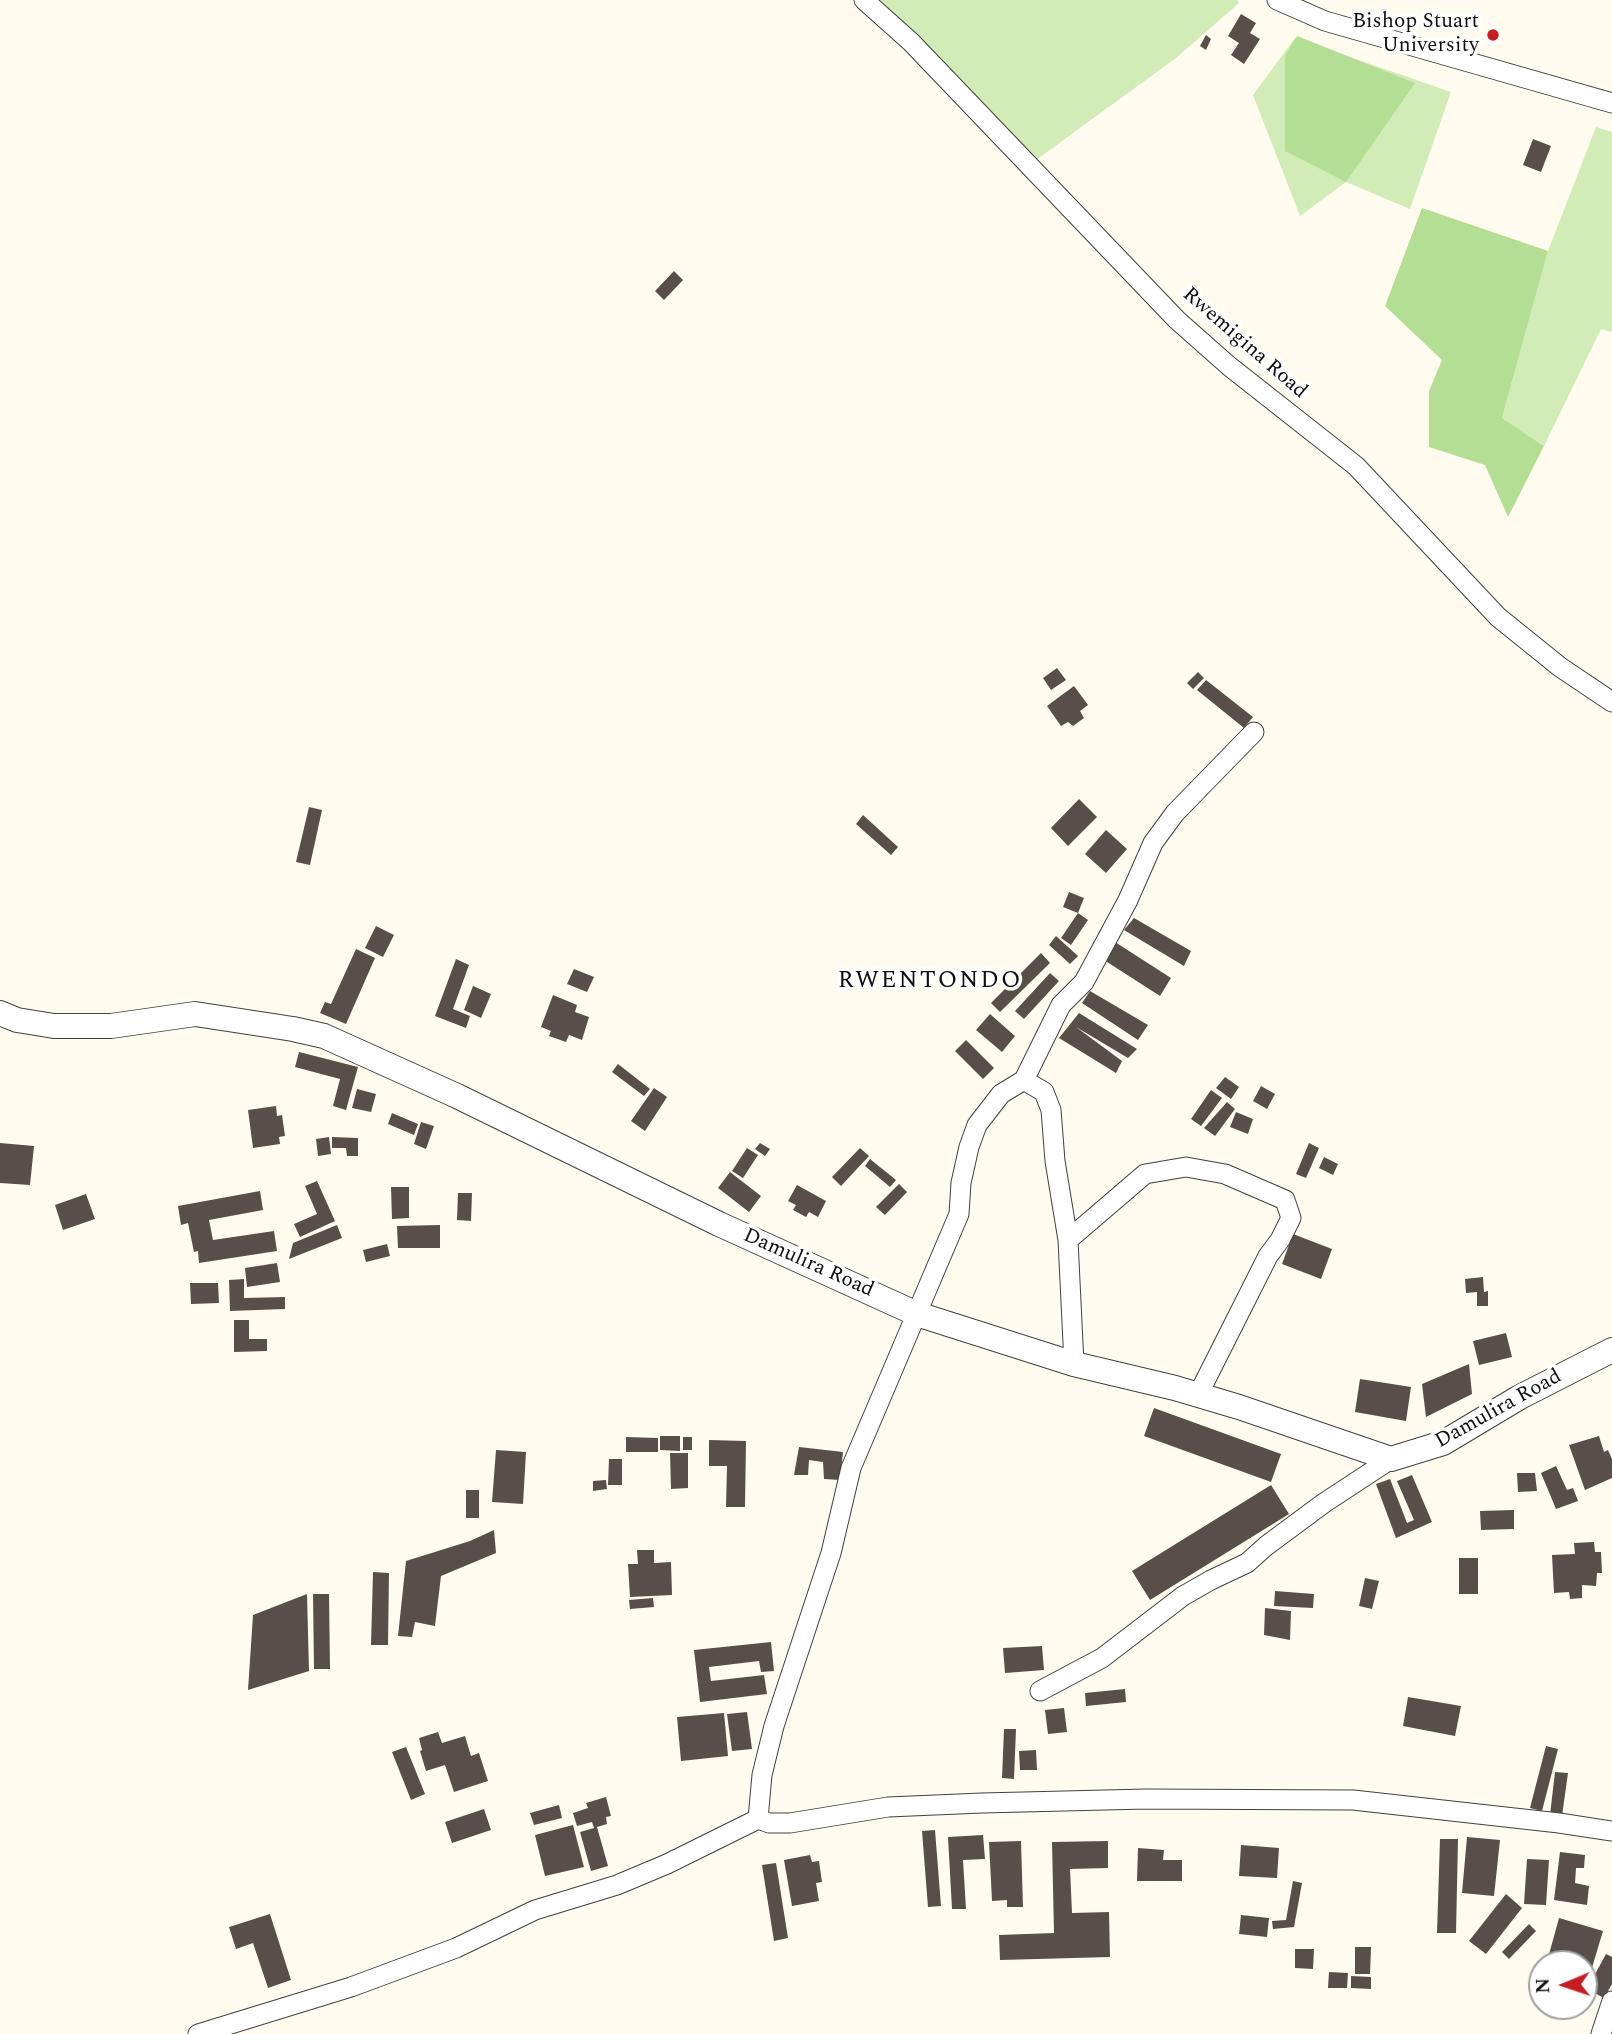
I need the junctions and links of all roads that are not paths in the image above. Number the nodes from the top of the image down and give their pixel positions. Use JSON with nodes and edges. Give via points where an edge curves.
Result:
{"nodes":[{"id":1,"x":864,"y":0,"type":"edge"},
{"id":2,"x":1277,"y":0,"type":"edge"},
{"id":3,"x":1612,"y":103,"type":"edge"},
{"id":4,"x":1612,"y":702,"type":"edge"},
{"id":5,"x":1254,"y":732,"type":"dead end"},
{"id":6,"x":0,"y":1013,"type":"edge"},
{"id":7,"x":1024,"y":1080,"type":"junction"},
{"id":8,"x":1068,"y":1240,"type":"junction"},
{"id":9,"x":917,"y":1314,"type":"junction"},
{"id":10,"x":1612,"y":1350,"type":"edge"},
{"id":11,"x":1074,"y":1364,"type":"junction"},
{"id":12,"x":1198,"y":1395,"type":"junction"},
{"id":13,"x":1391,"y":1459,"type":"junction"},
{"id":14,"x":1040,"y":1691,"type":"dead end"},
{"id":15,"x":758,"y":1819,"type":"junction"},
{"id":16,"x":1612,"y":1831,"type":"edge"},
{"id":17,"x":1612,"y":2001,"type":"edge"},
{"id":18,"x":198,"y":2034,"type":"edge"},
{"id":19,"x":1601,"y":2034,"type":"edge"}],
"edges":[{"from":1,"to":4,"type":"street","name":"Rwemigina Road","via":[[920,51],[1177,320],[1356,466],[1497,617]]},
{"from":2,"to":3,"type":"street","via":[[1325,21]]},
{"from":5,"to":7,"type":"street","via":[[1175,813],[1153,843],[1084,982],[1061,1005]]},
{"from":6,"to":9,"type":"street","name":"Damulira Road","via":[[54,1026],[100,1026],[195,1014],[324,1035]]},
{"from":7,"to":8,"type":"street","via":[[1044,1092],[1051,1110]]},
{"from":7,"to":9,"type":"street","via":[[1001,1094],[977,1125],[968,1147],[959,1214]]},
{"from":8,"to":11,"type":"street"},
{"from":8,"to":12,"type":"street","via":[[1145,1174],[1199,1169],[1225,1174],[1284,1200],[1291,1219]]},
{"from":9,"to":11,"type":"street","name":"Damulira Road"},
{"from":9,"to":15,"type":"street","via":[[851,1468],[831,1553],[774,1726],[762,1775]]},
{"from":10,"to":13,"type":"street","name":"Damulira Road","via":[[1443,1443]]},
{"from":11,"to":12,"type":"street","name":"Damulira Road"},
{"from":12,"to":13,"type":"street","name":"Damulira Road"},
{"from":13,"to":14,"type":"street","via":[[1314,1510],[1247,1563],[1183,1596],[1102,1658]]},
{"from":15,"to":16,"type":"street","via":[[790,1824],[888,1807],[955,1804],[1353,1800]]},
{"from":15,"to":18,"type":"street","via":[[667,1864],[535,1910],[456,1948],[351,1987]]},
{"from":17,"to":19,"type":"street"}]}
